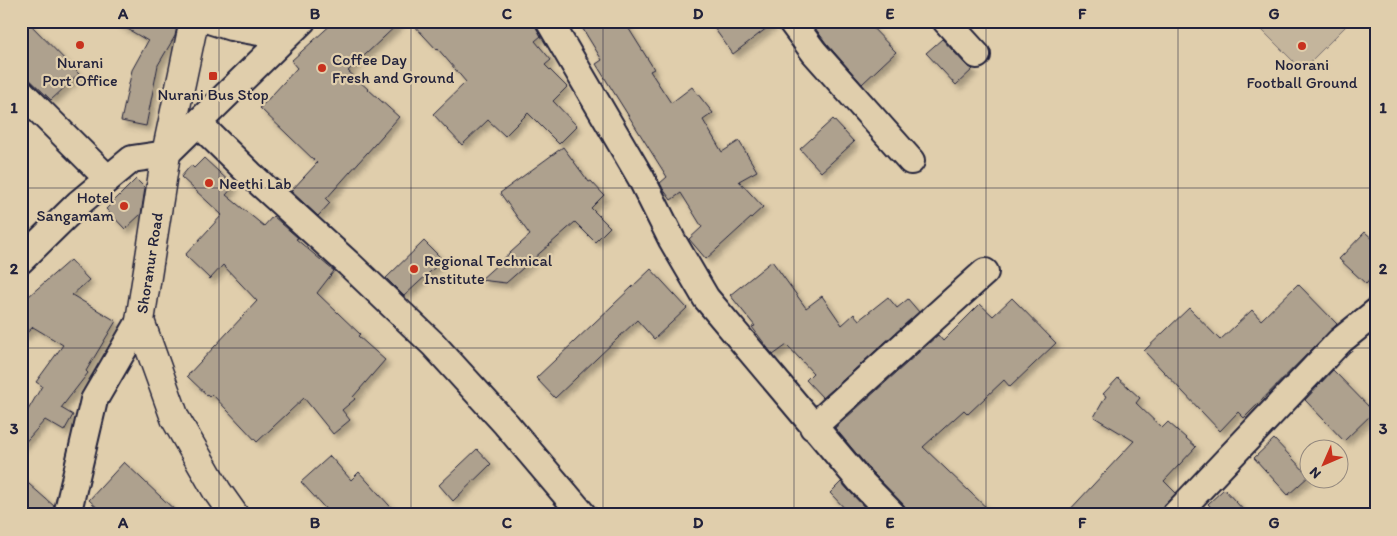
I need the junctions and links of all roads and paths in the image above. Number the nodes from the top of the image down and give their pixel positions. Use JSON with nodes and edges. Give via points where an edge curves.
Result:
{"nodes":[{"id":1,"x":194,"y":21,"type":"edge"},
{"id":2,"x":212,"y":21,"type":"edge"},
{"id":3,"x":295,"y":21,"type":"edge"},
{"id":4,"x":302,"y":21,"type":"edge"},
{"id":5,"x":549,"y":21,"type":"edge"},
{"id":6,"x":790,"y":21,"type":"edge"},
{"id":7,"x":946,"y":21,"type":"edge"},
{"id":8,"x":977,"y":55,"type":"dead end"},
{"id":9,"x":21,"y":92,"type":"edge"},
{"id":10,"x":198,"y":123,"type":"junction"},
{"id":11,"x":166,"y":154,"type":"junction"},
{"id":12,"x":911,"y":161,"type":"dead end"},
{"id":13,"x":107,"y":178,"type":"junction"},
{"id":14,"x":21,"y":260,"type":"edge"},
{"id":15,"x":985,"y":272,"type":"dead end"},
{"id":16,"x":1376,"y":312,"type":"edge"},
{"id":17,"x":140,"y":321,"type":"junction"},
{"id":18,"x":813,"y":427,"type":"junction"},
{"id":19,"x":68,"y":515,"type":"edge"},
{"id":20,"x":234,"y":515,"type":"edge"},
{"id":21,"x":583,"y":515,"type":"edge"},
{"id":22,"x":893,"y":515,"type":"edge"},
{"id":23,"x":1174,"y":515,"type":"edge"}],
"edges":[{"from":1,"to":11,"type":"main road","name":"Shoranur Road"},
{"from":2,"to":3,"type":"street","via":[[265,34]]},
{"from":4,"to":10,"type":"street"},
{"from":5,"to":18,"type":"street","via":[[641,178],[706,298]]},
{"from":6,"to":12,"type":"street"},
{"from":7,"to":8,"type":"street"},
{"from":9,"to":13,"type":"street"},
{"from":10,"to":11,"type":"street"},
{"from":10,"to":21,"type":"street","via":[[433,344]]},
{"from":11,"to":13,"type":"street","via":[[132,159]]},
{"from":11,"to":17,"type":"main road","name":"Shoranur Road"},
{"from":13,"to":14,"type":"street"},
{"from":15,"to":18,"type":"street"},
{"from":16,"to":23,"type":"street","via":[[1340,342]]},
{"from":17,"to":19,"type":"street","via":[[94,400]]},
{"from":17,"to":20,"type":"main road","name":"Shoranur Road","via":[[175,418]]},
{"from":18,"to":22,"type":"street"}]}
